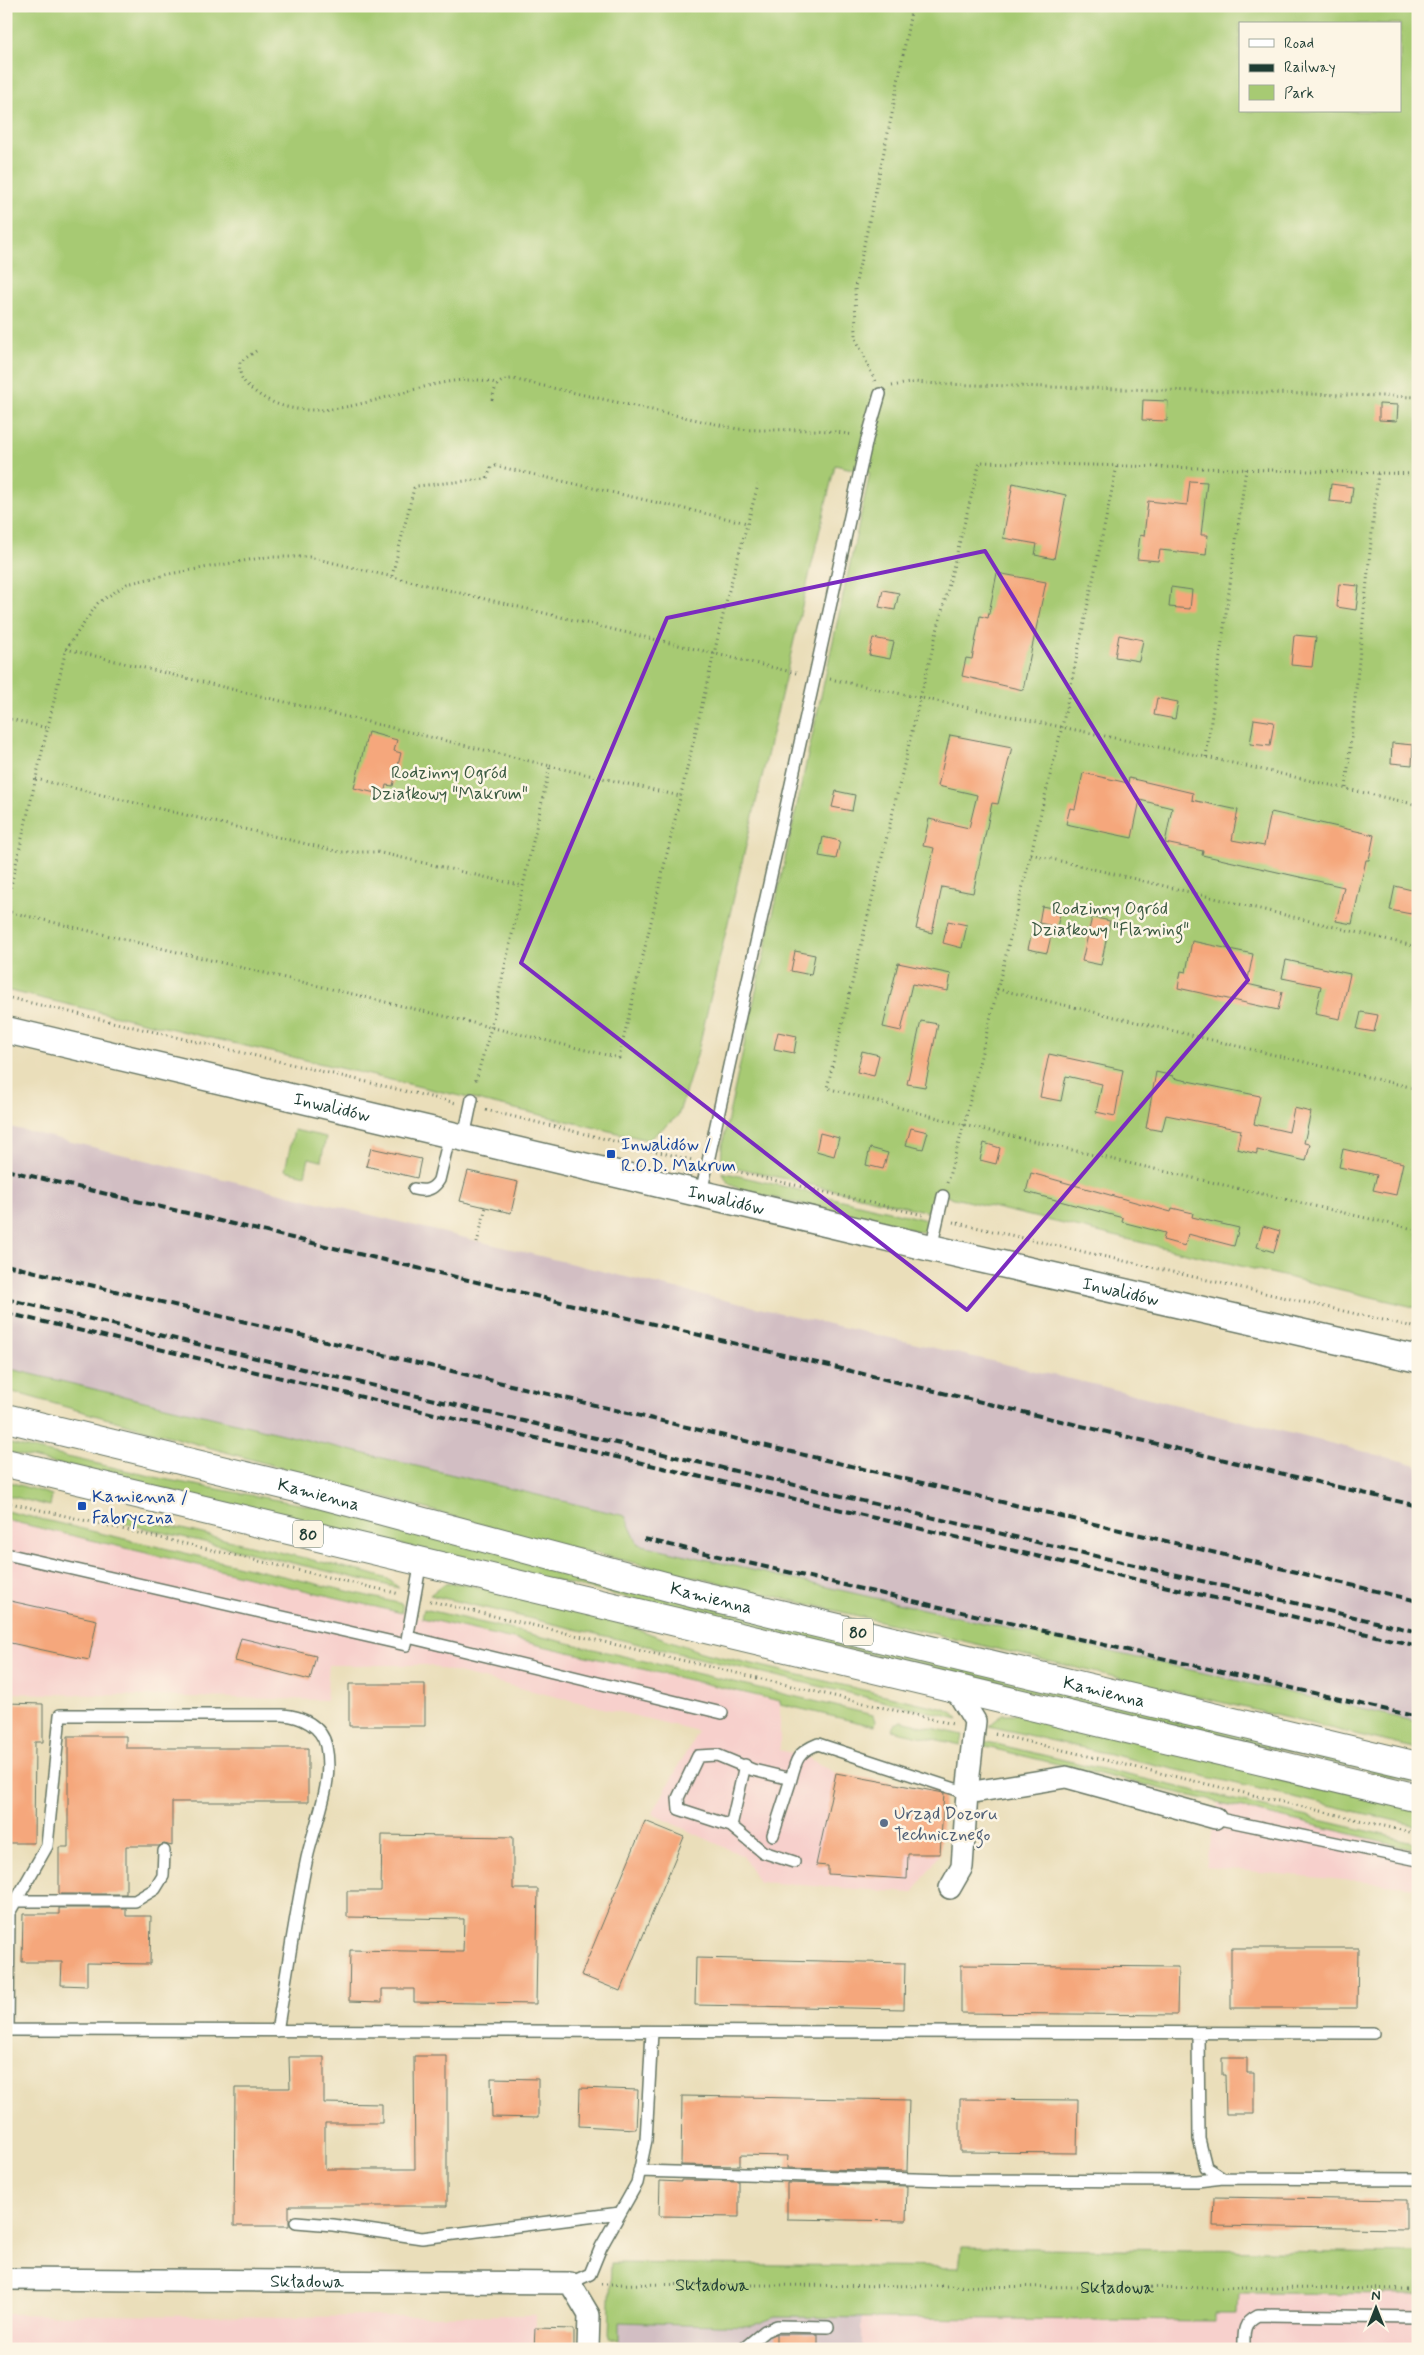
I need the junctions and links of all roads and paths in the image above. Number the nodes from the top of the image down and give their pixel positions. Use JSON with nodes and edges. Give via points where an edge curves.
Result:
{"nodes":[{"id":1,"x":912,"y":6,"type":"edge"},
{"id":2,"x":256,"y":351,"type":"dead end"},
{"id":3,"x":497,"y":384,"type":"junction"},
{"id":4,"x":880,"y":394,"type":"junction"},
{"id":5,"x":1418,"y":397,"type":"edge"},
{"id":6,"x":492,"y":400,"type":"dead end"},
{"id":7,"x":868,"y":439,"type":"junction"},
{"id":8,"x":1117,"y":466,"type":"junction"},
{"id":9,"x":1246,"y":469,"type":"junction"},
{"id":10,"x":1378,"y":473,"type":"junction"},
{"id":11,"x":1418,"y":474,"type":"edge"},
{"id":12,"x":758,"y":485,"type":"dead end"},
{"id":13,"x":746,"y":523,"type":"junction"},
{"id":14,"x":392,"y":576,"type":"junction"},
{"id":15,"x":66,"y":649,"type":"junction"},
{"id":16,"x":714,"y":652,"type":"junction"},
{"id":17,"x":816,"y":677,"type":"junction"},
{"id":18,"x":920,"y":698,"type":"junction"},
{"id":19,"x":6,"y":718,"type":"edge"},
{"id":20,"x":1062,"y":727,"type":"junction"},
{"id":21,"x":48,"y":728,"type":"junction"},
{"id":22,"x":1206,"y":757,"type":"junction"},
{"id":23,"x":550,"y":766,"type":"junction"},
{"id":24,"x":36,"y":779,"type":"junction"},
{"id":25,"x":1346,"y":788,"type":"junction"},
{"id":26,"x":680,"y":796,"type":"junction"},
{"id":27,"x":1418,"y":805,"type":"edge"},
{"id":28,"x":1031,"y":854,"type":"junction"},
{"id":29,"x":523,"y":886,"type":"junction"},
{"id":30,"x":6,"y":907,"type":"edge"},
{"id":31,"x":6,"y":911,"type":"edge"},
{"id":32,"x":1418,"y":947,"type":"edge"},
{"id":33,"x":997,"y":989,"type":"junction"},
{"id":34,"x":491,"y":1028,"type":"junction"},
{"id":35,"x":6,"y":1030,"type":"edge"},
{"id":36,"x":1418,"y":1089,"type":"edge"},
{"id":37,"x":472,"y":1098,"type":"joint"},
{"id":38,"x":964,"y":1125,"type":"junction"},
{"id":39,"x":457,"y":1135,"type":"junction"},
{"id":40,"x":414,"y":1189,"type":"dead end"},
{"id":41,"x":701,"y":1193,"type":"junction"},
{"id":42,"x":943,"y":1196,"type":"joint"},
{"id":43,"x":486,"y":1208,"type":"dead end"},
{"id":44,"x":1418,"y":1230,"type":"edge"},
{"id":45,"x":477,"y":1243,"type":"dead end"},
{"id":46,"x":931,"y":1248,"type":"junction"},
{"id":47,"x":1418,"y":1359,"type":"edge"},
{"id":48,"x":6,"y":1418,"type":"edge"},
{"id":49,"x":6,"y":1463,"type":"edge"},
{"id":50,"x":6,"y":1502,"type":"edge"},
{"id":51,"x":6,"y":1554,"type":"edge"},
{"id":52,"x":421,"y":1561,"type":"junction"},
{"id":53,"x":414,"y":1598,"type":"junction"},
{"id":54,"x":408,"y":1637,"type":"junction"},
{"id":55,"x":955,"y":1688,"type":"junction"},
{"id":56,"x":1003,"y":1699,"type":"junction"},
{"id":57,"x":722,"y":1713,"type":"dead end"},
{"id":58,"x":974,"y":1725,"type":"junction"},
{"id":59,"x":745,"y":1765,"type":"junction"},
{"id":60,"x":1418,"y":1766,"type":"edge"},
{"id":61,"x":791,"y":1779,"type":"junction"},
{"id":62,"x":967,"y":1793,"type":"junction"},
{"id":63,"x":1418,"y":1798,"type":"edge"},
{"id":64,"x":1215,"y":1818,"type":"joint"},
{"id":65,"x":731,"y":1826,"type":"junction"},
{"id":66,"x":1418,"y":1834,"type":"edge"},
{"id":67,"x":773,"y":1835,"type":"dead end"},
{"id":68,"x":164,"y":1851,"type":"dead end"},
{"id":69,"x":1418,"y":1860,"type":"edge"},
{"id":70,"x":794,"y":1862,"type":"dead end"},
{"id":71,"x":950,"y":1888,"type":"dead end"},
{"id":72,"x":16,"y":1901,"type":"junction"},
{"id":73,"x":7,"y":2030,"type":"edge"},
{"id":74,"x":277,"y":2031,"type":"junction"},
{"id":75,"x":652,"y":2032,"type":"junction"},
{"id":76,"x":1373,"y":2033,"type":"dead end"},
{"id":77,"x":1198,"y":2034,"type":"junction"},
{"id":78,"x":640,"y":2171,"type":"junction"},
{"id":79,"x":1224,"y":2178,"type":"junction"},
{"id":80,"x":1418,"y":2180,"type":"edge"},
{"id":81,"x":620,"y":2213,"type":"junction"},
{"id":82,"x":296,"y":2222,"type":"dead end"},
{"id":83,"x":6,"y":2279,"type":"edge"},
{"id":84,"x":570,"y":2283,"type":"junction"},
{"id":85,"x":1418,"y":2289,"type":"edge"},
{"id":86,"x":1418,"y":2317,"type":"edge"},
{"id":87,"x":828,"y":2327,"type":"dead end"},
{"id":88,"x":588,"y":2349,"type":"edge"},
{"id":89,"x":743,"y":2349,"type":"edge"},
{"id":90,"x":1244,"y":2349,"type":"edge"}],
"edges":[{"from":1,"to":4,"type":"path","via":[[855,287],[856,339]]},
{"from":2,"to":3,"type":"path","via":[[240,362],[242,380],[261,397],[289,407],[355,406],[446,381]]},
{"from":3,"to":6,"type":"path"},
{"from":3,"to":7,"type":"path","via":[[512,379],[738,429],[834,431]]},
{"from":4,"to":5,"type":"path","via":[[890,386],[915,382]]},
{"from":4,"to":7,"type":"lane"},
{"from":7,"to":17,"type":"lane"},
{"from":8,"to":9,"type":"path"},
{"from":8,"to":18,"type":"path","via":[[980,462]]},
{"from":8,"to":20,"type":"path"},
{"from":9,"to":10,"type":"path"},
{"from":9,"to":22,"type":"path"},
{"from":10,"to":11,"type":"path"},
{"from":10,"to":25,"type":"path"},
{"from":12,"to":13,"type":"path"},
{"from":13,"to":14,"type":"path","via":[[496,466],[484,480],[414,488]]},
{"from":13,"to":16,"type":"path"},
{"from":14,"to":15,"type":"path","via":[[309,557],[290,556],[266,557],[169,574],[127,584],[98,603]]},
{"from":14,"to":16,"type":"path"},
{"from":15,"to":21,"type":"path"},
{"from":15,"to":23,"type":"path"},
{"from":16,"to":17,"type":"path"},
{"from":16,"to":26,"type":"path"},
{"from":17,"to":18,"type":"path"},
{"from":17,"to":41,"type":"lane"},
{"from":18,"to":20,"type":"path"},
{"from":18,"to":38,"type":"path","via":[[827,1088]]},
{"from":19,"to":21,"type":"path"},
{"from":20,"to":22,"type":"path"},
{"from":20,"to":28,"type":"path"},
{"from":21,"to":24,"type":"path"},
{"from":22,"to":25,"type":"path"},
{"from":23,"to":26,"type":"path"},
{"from":23,"to":29,"type":"path"},
{"from":24,"to":29,"type":"path","via":[[340,852],[377,852]]},
{"from":24,"to":30,"type":"path"},
{"from":25,"to":27,"type":"path"},
{"from":26,"to":34,"type":"path","via":[[619,1058]]},
{"from":28,"to":32,"type":"path"},
{"from":28,"to":33,"type":"path"},
{"from":29,"to":34,"type":"path"},
{"from":31,"to":34,"type":"path"},
{"from":33,"to":36,"type":"path"},
{"from":33,"to":38,"type":"path"},
{"from":34,"to":37,"type":"path"},
{"from":35,"to":39,"type":"street","name":"Inwalidów"},
{"from":37,"to":39,"type":"lane"},
{"from":38,"to":42,"type":"path"},
{"from":38,"to":44,"type":"path"},
{"from":39,"to":40,"type":"lane","via":[[439,1180],[431,1189]]},
{"from":39,"to":41,"type":"street","name":"Inwalidów"},
{"from":41,"to":46,"type":"street","name":"Inwalidów"},
{"from":42,"to":46,"type":"lane"},
{"from":43,"to":45,"type":"path"},
{"from":46,"to":47,"type":"street","name":"Inwalidów"},
{"from":48,"to":60,"type":"main road","name":"Kamienna","number":"80","via":[[300,1489],[695,1594]]},
{"from":49,"to":52,"type":"main road","name":"Kamienna","number":"80"},
{"from":50,"to":53,"type":"path"},
{"from":51,"to":54,"type":"lane","via":[[406,1645]]},
{"from":52,"to":53,"type":"lane"},
{"from":52,"to":55,"type":"main road","name":"Kamienna","number":"80"},
{"from":53,"to":54,"type":"lane"},
{"from":53,"to":58,"type":"path"},
{"from":54,"to":57,"type":"lane"},
{"from":55,"to":56,"type":"main road","name":"Kamienna","number":"80"},
{"from":55,"to":58,"type":"street"},
{"from":56,"to":58,"type":"street"},
{"from":56,"to":63,"type":"main road","name":"Kamienna","number":"80"},
{"from":58,"to":62,"type":"street"},
{"from":58,"to":66,"type":"path"},
{"from":59,"to":61,"type":"lane"},
{"from":59,"to":65,"type":"lane"},
{"from":59,"to":65,"type":"lane","via":[[717,1755],[698,1756],[678,1798],[679,1809]]},
{"from":61,"to":62,"type":"lane","via":[[796,1760],[805,1749],[818,1744]]},
{"from":61,"to":67,"type":"lane"},
{"from":62,"to":64,"type":"street","via":[[1066,1777]]},
{"from":62,"to":71,"type":"street","via":[[962,1867]]},
{"from":64,"to":69,"type":"lane"},
{"from":65,"to":70,"type":"lane","via":[[763,1852]]},
{"from":68,"to":72,"type":"lane","via":[[163,1876],[155,1889],[135,1901]]},
{"from":72,"to":73,"type":"lane","via":[[9,1913]]},
{"from":72,"to":74,"type":"lane","via":[[48,1846],[60,1715],[283,1715],[309,1722],[323,1737],[326,1747],[326,1785],[307,1857]]},
{"from":73,"to":74,"type":"lane"},
{"from":74,"to":75,"type":"lane"},
{"from":75,"to":77,"type":"lane"},
{"from":75,"to":78,"type":"lane","via":[[646,2140]]},
{"from":76,"to":77,"type":"lane"},
{"from":77,"to":79,"type":"lane","via":[[1199,2139],[1206,2167]]},
{"from":78,"to":79,"type":"lane","via":[[948,2180],[1197,2181]]},
{"from":78,"to":81,"type":"lane","via":[[637,2184]]},
{"from":79,"to":80,"type":"lane"},
{"from":81,"to":82,"type":"lane","via":[[422,2238]]},
{"from":81,"to":84,"type":"lane","via":[[590,2274]]},
{"from":83,"to":84,"type":"street","name":"Składowa"},
{"from":84,"to":85,"type":"path","name":"Składowa"},
{"from":84,"to":88,"type":"street","via":[[589,2315]]},
{"from":86,"to":90,"type":"lane","via":[[1258,2315],[1244,2326]]},
{"from":87,"to":89,"type":"lane","via":[[777,2326],[765,2331]]}]}
